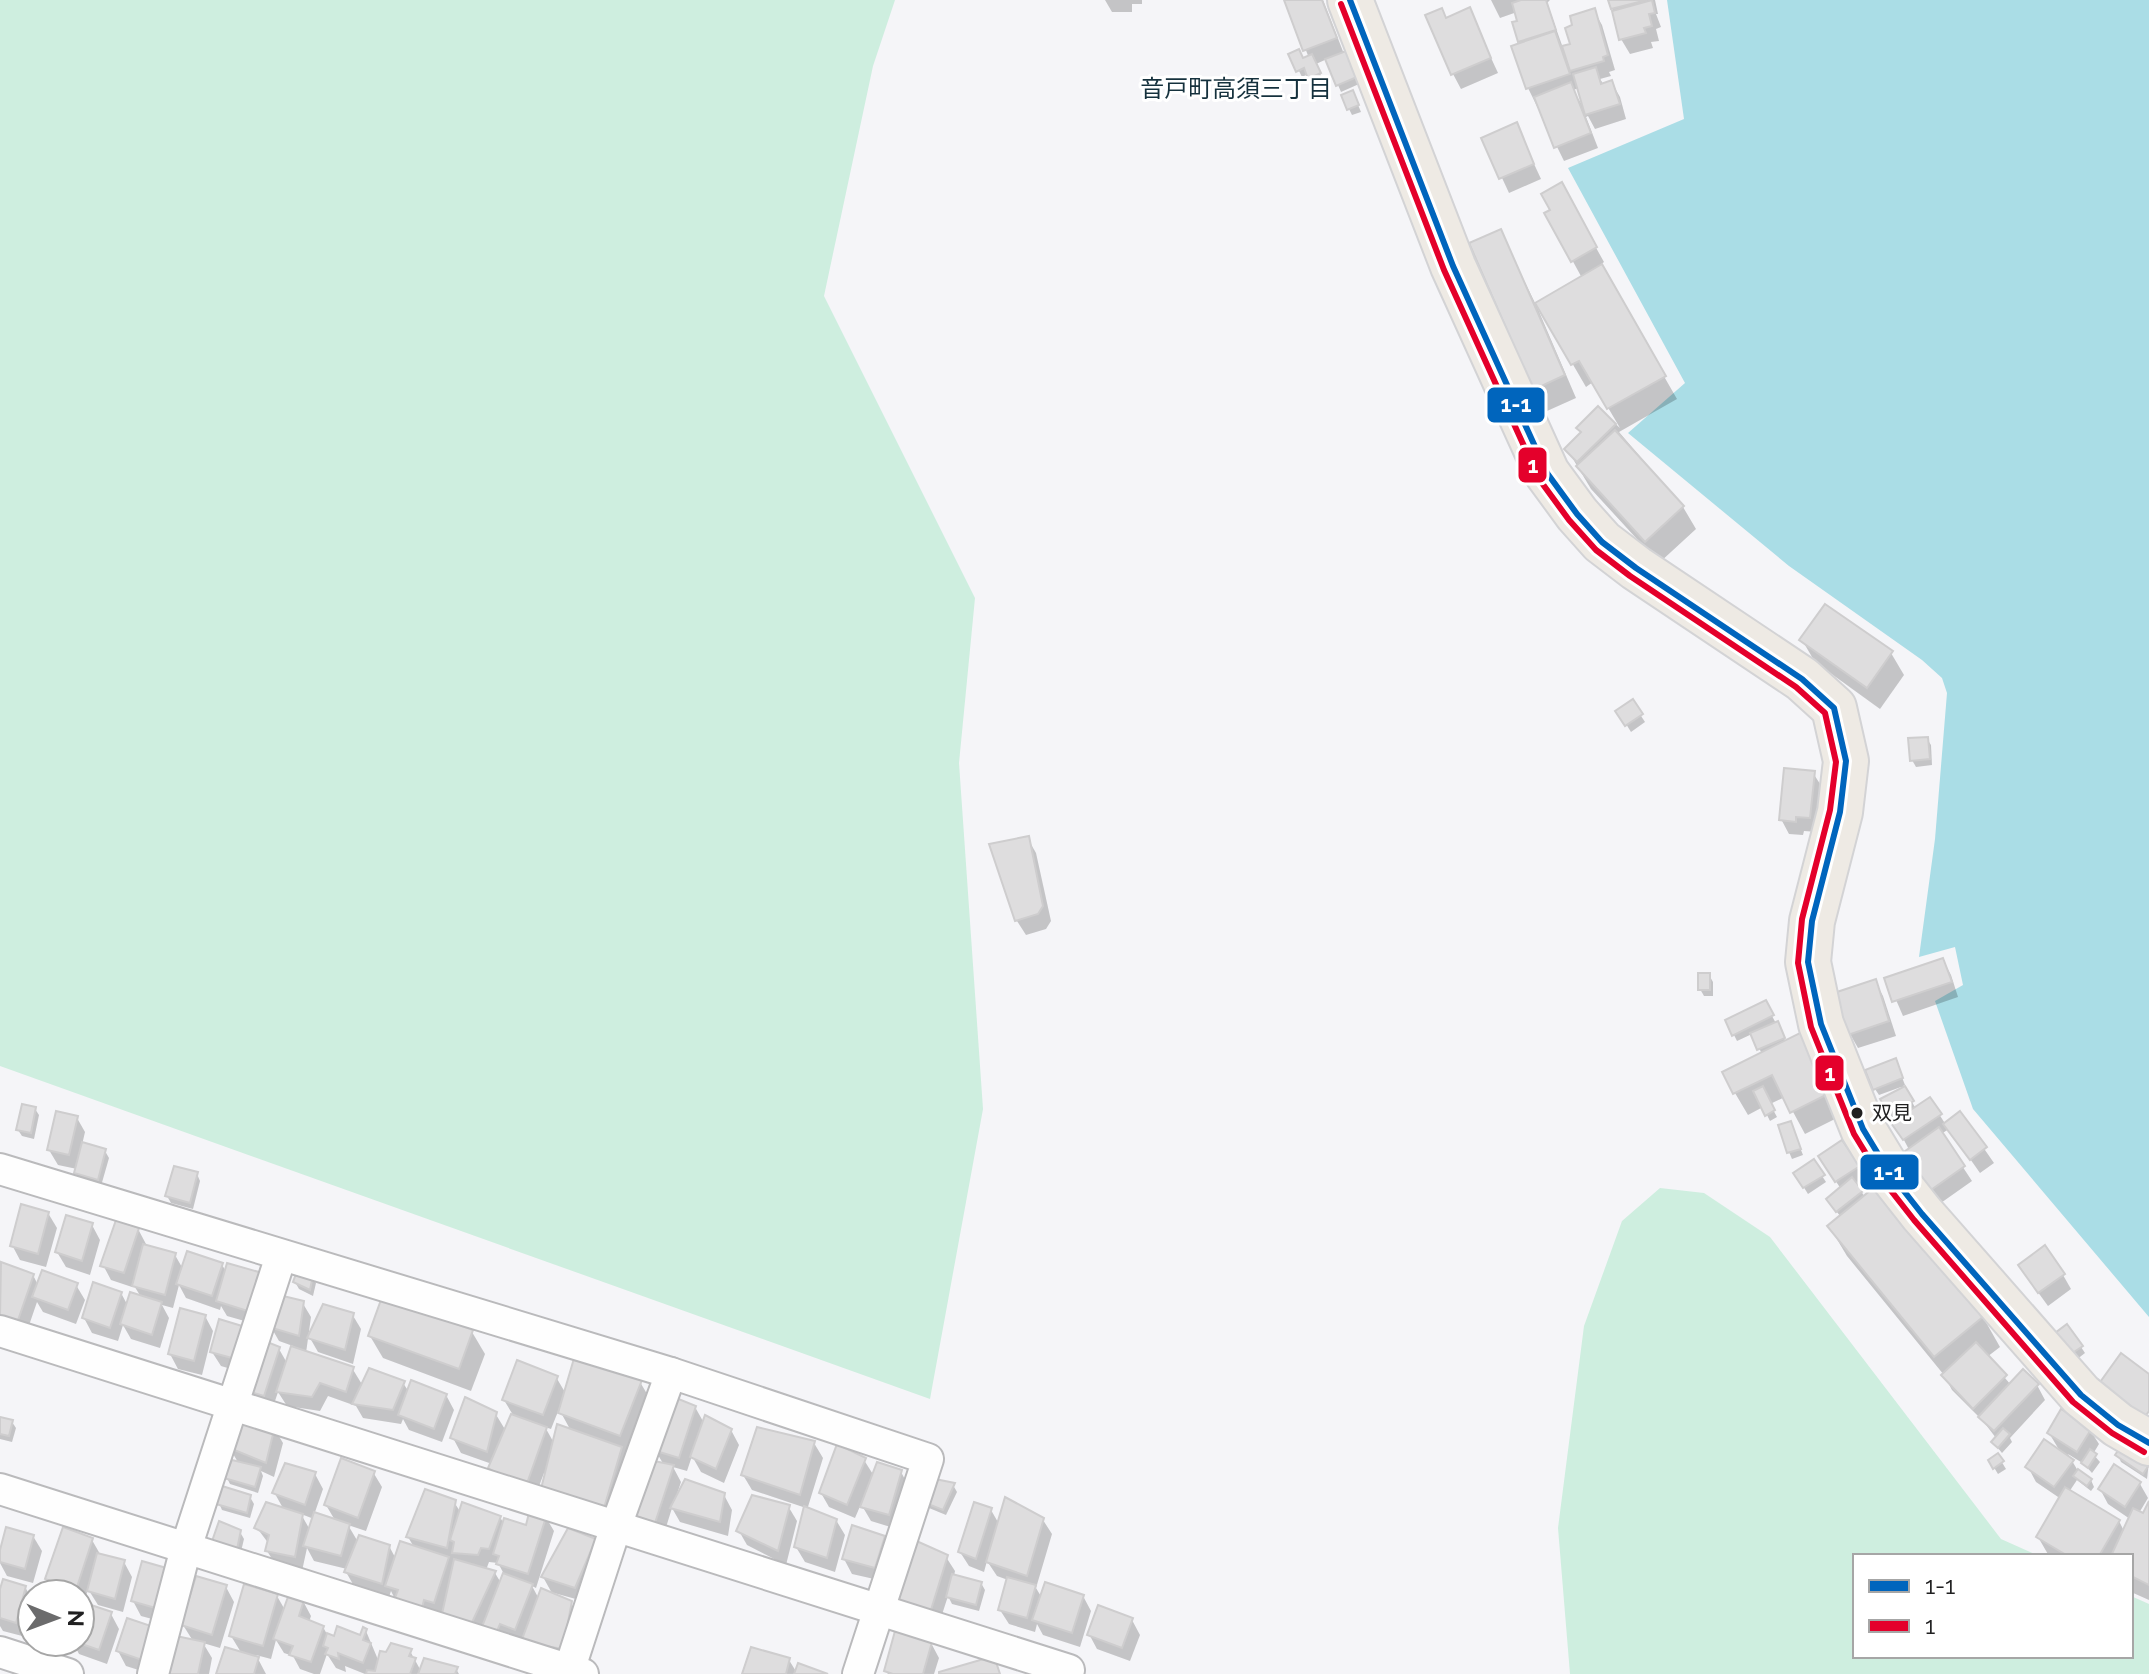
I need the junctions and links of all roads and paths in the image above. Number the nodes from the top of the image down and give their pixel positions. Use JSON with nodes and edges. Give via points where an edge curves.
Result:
{"nodes":[{"id":1,"x":1350,"y":0,"type":"edge"},
{"id":2,"x":0,"y":1169,"type":"edge"},
{"id":3,"x":281,"y":1256,"type":"junction"},
{"id":4,"x":0,"y":1331,"type":"edge"},
{"id":5,"x":671,"y":1373,"type":"junction"},
{"id":6,"x":231,"y":1406,"type":"junction"},
{"id":7,"x":2149,"y":1443,"type":"edge"},
{"id":8,"x":0,"y":1489,"type":"edge"},
{"id":9,"x":616,"y":1526,"type":"junction"},
{"id":10,"x":186,"y":1548,"type":"junction"},
{"id":11,"x":880,"y":1609,"type":"junction"},
{"id":12,"x":0,"y":1652,"type":"edge"},
{"id":13,"x":55,"y":1672,"type":"edge"},
{"id":14,"x":573,"y":1672,"type":"edge"},
{"id":15,"x":153,"y":1674,"type":"edge"},
{"id":16,"x":858,"y":1674,"type":"edge"},
{"id":17,"x":1056,"y":1674,"type":"edge"}],
"edges":[{"from":1,"to":7,"type":"highway","via":[[1453,266],[1547,473],[1602,542],[1802,679],[1834,708],[1846,761],[1808,962],[1821,1024],[1863,1129],[1922,1214],[2081,1395]]},
{"from":2,"to":3,"type":"street"},
{"from":3,"to":5,"type":"street"},
{"from":3,"to":6,"type":"street"},
{"from":4,"to":6,"type":"street"},
{"from":5,"to":9,"type":"street"},
{"from":5,"to":11,"type":"street","via":[[928,1459]]},
{"from":6,"to":9,"type":"street"},
{"from":6,"to":10,"type":"street"},
{"from":8,"to":10,"type":"street"},
{"from":9,"to":11,"type":"street"},
{"from":9,"to":14,"type":"street"},
{"from":10,"to":14,"type":"street"},
{"from":10,"to":15,"type":"street"},
{"from":11,"to":16,"type":"street"},
{"from":11,"to":17,"type":"street","via":[[1069,1670]]},
{"from":12,"to":13,"type":"street"}]}
